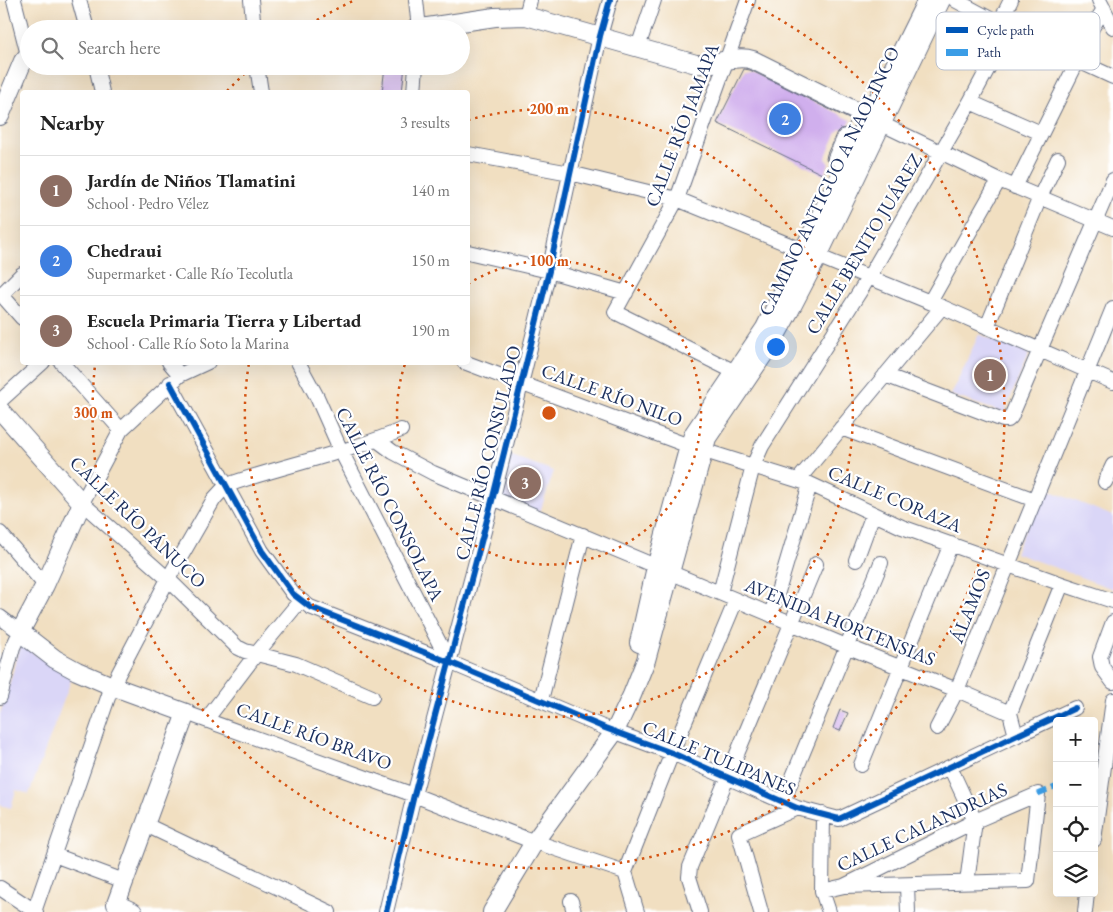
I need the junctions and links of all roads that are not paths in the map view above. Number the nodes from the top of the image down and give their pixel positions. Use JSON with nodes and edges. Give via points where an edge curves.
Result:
{"nodes":[{"id":1,"x":14,"y":0,"type":"edge"},
{"id":2,"x":79,"y":0,"type":"edge"},
{"id":3,"x":251,"y":0,"type":"edge"},
{"id":4,"x":416,"y":0,"type":"edge"},
{"id":5,"x":610,"y":0,"type":"edge"},
{"id":6,"x":654,"y":0,"type":"edge"},
{"id":7,"x":748,"y":0,"type":"edge"},
{"id":8,"x":927,"y":0,"type":"edge"},
{"id":9,"x":942,"y":0,"type":"edge"},
{"id":10,"x":955,"y":0,"type":"edge"},
{"id":11,"x":1101,"y":5,"type":"edge"},
{"id":12,"x":528,"y":8,"type":"edge"},
{"id":13,"x":977,"y":12,"type":"edge"},
{"id":14,"x":85,"y":20,"type":"edge"},
{"id":15,"x":253,"y":20,"type":"edge"},
{"id":16,"x":417,"y":20,"type":"edge"},
{"id":17,"x":470,"y":21,"type":"edge"},
{"id":18,"x":20,"y":23,"type":"edge"},
{"id":19,"x":1113,"y":27,"type":"edge"},
{"id":20,"x":600,"y":36,"type":"junction"},
{"id":21,"x":638,"y":47,"type":"junction"},
{"id":22,"x":727,"y":60,"type":"junction"},
{"id":23,"x":20,"y":68,"type":"edge"},
{"id":24,"x":985,"y":70,"type":"edge"},
{"id":25,"x":1073,"y":70,"type":"edge"},
{"id":26,"x":1099,"y":70,"type":"edge"},
{"id":27,"x":98,"y":75,"type":"edge"},
{"id":28,"x":259,"y":75,"type":"edge"},
{"id":29,"x":415,"y":75,"type":"edge"},
{"id":30,"x":1113,"y":77,"type":"edge"},
{"id":31,"x":102,"y":90,"type":"edge"},
{"id":32,"x":261,"y":90,"type":"edge"},
{"id":33,"x":414,"y":90,"type":"edge"},
{"id":34,"x":970,"y":102,"type":"junction"},
{"id":35,"x":0,"y":115,"type":"edge"},
{"id":36,"x":876,"y":121,"type":"junction"},
{"id":37,"x":1041,"y":134,"type":"junction"},
{"id":38,"x":941,"y":152,"type":"junction"},
{"id":39,"x":470,"y":154,"type":"edge"},
{"id":40,"x":1058,"y":159,"type":"dead end"},
{"id":41,"x":570,"y":173,"type":"junction"},
{"id":42,"x":999,"y":180,"type":"junction"},
{"id":43,"x":1113,"y":180,"type":"edge"},
{"id":44,"x":1015,"y":187,"type":"junction"},
{"id":45,"x":1040,"y":197,"type":"junction"},
{"id":46,"x":677,"y":199,"type":"junction"},
{"id":47,"x":1095,"y":220,"type":"junction"},
{"id":48,"x":1113,"y":228,"type":"edge"},
{"id":49,"x":470,"y":252,"type":"edge"},
{"id":50,"x":812,"y":253,"type":"junction"},
{"id":51,"x":549,"y":271,"type":"junction"},
{"id":52,"x":20,"y":276,"type":"edge"},
{"id":53,"x":870,"y":277,"type":"junction"},
{"id":54,"x":626,"y":293,"type":"junction"},
{"id":55,"x":1,"y":294,"type":"edge"},
{"id":56,"x":936,"y":305,"type":"junction"},
{"id":57,"x":1113,"y":308,"type":"edge"},
{"id":58,"x":20,"y":316,"type":"edge"},
{"id":59,"x":987,"y":327,"type":"junction"},
{"id":60,"x":1040,"y":350,"type":"junction"},
{"id":61,"x":470,"y":364,"type":"edge"},
{"id":62,"x":40,"y":365,"type":"edge"},
{"id":63,"x":65,"y":365,"type":"edge"},
{"id":64,"x":170,"y":365,"type":"edge"},
{"id":65,"x":202,"y":365,"type":"edge"},
{"id":66,"x":300,"y":365,"type":"edge"},
{"id":67,"x":1086,"y":370,"type":"junction"},
{"id":68,"x":735,"y":372,"type":"junction"},
{"id":69,"x":885,"y":376,"type":"junction"},
{"id":70,"x":175,"y":379,"type":"junction"},
{"id":71,"x":1113,"y":382,"type":"edge"},
{"id":72,"x":520,"y":384,"type":"junction"},
{"id":73,"x":0,"y":401,"type":"edge"},
{"id":74,"x":0,"y":410,"type":"edge"},
{"id":75,"x":842,"y":428,"type":"junction"},
{"id":76,"x":121,"y":430,"type":"junction"},
{"id":77,"x":401,"y":430,"type":"dead end"},
{"id":78,"x":378,"y":440,"type":"junction"},
{"id":79,"x":696,"y":448,"type":"junction"},
{"id":80,"x":341,"y":451,"type":"junction"},
{"id":81,"x":1113,"y":465,"type":"edge"},
{"id":82,"x":753,"y":466,"type":"junction"},
{"id":83,"x":804,"y":482,"type":"junction"},
{"id":84,"x":1104,"y":482,"type":"dead end"},
{"id":85,"x":226,"y":486,"type":"junction"},
{"id":86,"x":493,"y":497,"type":"junction"},
{"id":87,"x":1035,"y":500,"type":"junction"},
{"id":88,"x":82,"y":503,"type":"junction"},
{"id":89,"x":873,"y":514,"type":"junction"},
{"id":90,"x":0,"y":533,"type":"edge"},
{"id":91,"x":583,"y":536,"type":"junction"},
{"id":92,"x":951,"y":544,"type":"junction"},
{"id":93,"x":856,"y":560,"type":"dead end"},
{"id":94,"x":882,"y":563,"type":"dead end"},
{"id":95,"x":816,"y":564,"type":"dead end"},
{"id":96,"x":1008,"y":564,"type":"junction"},
{"id":97,"x":663,"y":570,"type":"junction"},
{"id":98,"x":168,"y":579,"type":"junction"},
{"id":99,"x":1062,"y":584,"type":"junction"},
{"id":100,"x":45,"y":585,"type":"junction"},
{"id":101,"x":720,"y":593,"type":"junction"},
{"id":102,"x":736,"y":600,"type":"junction"},
{"id":103,"x":300,"y":601,"type":"junction"},
{"id":104,"x":1113,"y":601,"type":"edge"},
{"id":105,"x":771,"y":615,"type":"junction"},
{"id":106,"x":0,"y":617,"type":"edge"},
{"id":107,"x":1113,"y":622,"type":"edge"},
{"id":108,"x":792,"y":623,"type":"junction"},
{"id":109,"x":20,"y":632,"type":"junction"},
{"id":110,"x":846,"y":646,"type":"junction"},
{"id":111,"x":256,"y":653,"type":"junction"},
{"id":112,"x":449,"y":662,"type":"junction"},
{"id":113,"x":900,"y":668,"type":"junction"},
{"id":114,"x":1113,"y":682,"type":"edge"},
{"id":115,"x":112,"y":686,"type":"junction"},
{"id":116,"x":957,"y":690,"type":"junction"},
{"id":117,"x":0,"y":697,"type":"edge"},
{"id":118,"x":372,"y":697,"type":"dead end"},
{"id":119,"x":541,"y":700,"type":"junction"},
{"id":120,"x":1113,"y":700,"type":"edge"},
{"id":121,"x":1075,"y":708,"type":"dead end"},
{"id":122,"x":186,"y":713,"type":"junction"},
{"id":123,"x":1010,"y":713,"type":"junction"},
{"id":124,"x":206,"y":720,"type":"junction"},
{"id":125,"x":937,"y":728,"type":"dead end"},
{"id":126,"x":610,"y":730,"type":"junction"},
{"id":127,"x":1016,"y":736,"type":"junction"},
{"id":128,"x":672,"y":753,"type":"junction"},
{"id":129,"x":861,"y":765,"type":"dead end"},
{"id":130,"x":950,"y":766,"type":"junction"},
{"id":131,"x":728,"y":776,"type":"junction"},
{"id":132,"x":414,"y":795,"type":"junction"},
{"id":133,"x":783,"y":800,"type":"junction"},
{"id":134,"x":797,"y":808,"type":"junction"},
{"id":135,"x":1098,"y":811,"type":"edge"},
{"id":136,"x":823,"y":814,"type":"junction"},
{"id":137,"x":975,"y":821,"type":"junction"},
{"id":138,"x":146,"y":825,"type":"junction"},
{"id":139,"x":529,"y":840,"type":"junction"},
{"id":140,"x":54,"y":855,"type":"junction"},
{"id":141,"x":626,"y":872,"type":"junction"},
{"id":142,"x":124,"y":881,"type":"junction"},
{"id":143,"x":967,"y":883,"type":"junction"},
{"id":144,"x":907,"y":885,"type":"junction"},
{"id":145,"x":844,"y":886,"type":"junction"},
{"id":146,"x":0,"y":888,"type":"edge"},
{"id":147,"x":822,"y":891,"type":"junction"},
{"id":148,"x":1087,"y":897,"type":"edge"},
{"id":149,"x":114,"y":908,"type":"edge"},
{"id":150,"x":35,"y":912,"type":"edge"},
{"id":151,"x":133,"y":912,"type":"edge"},
{"id":152,"x":329,"y":912,"type":"edge"},
{"id":153,"x":386,"y":912,"type":"edge"},
{"id":154,"x":481,"y":912,"type":"edge"},
{"id":155,"x":492,"y":912,"type":"edge"},
{"id":156,"x":637,"y":912,"type":"edge"},
{"id":157,"x":700,"y":912,"type":"edge"},
{"id":158,"x":761,"y":912,"type":"edge"},
{"id":159,"x":830,"y":912,"type":"edge"},
{"id":160,"x":908,"y":912,"type":"edge"},
{"id":161,"x":1085,"y":912,"type":"edge"}],
"edges":[{"from":1,"to":18,"type":"street"},
{"from":2,"to":14,"type":"street"},
{"from":3,"to":15,"type":"street"},
{"from":4,"to":16,"type":"street"},
{"from":5,"to":20,"type":"street","name":"CALLE RÍO CONSULADO"},
{"from":6,"to":21,"type":"street"},
{"from":7,"to":22,"type":"street","name":"CALLE RÍO JAMAPA"},
{"from":8,"to":36,"type":"main road","name":"CAMINO ANTIGUO A NAOLINCO"},
{"from":9,"to":36,"type":"main road","name":"CAMINO ANTIGUO A NAOLINCO"},
{"from":10,"to":13,"type":"street"},
{"from":11,"to":19,"type":"street"},
{"from":12,"to":17,"type":"main road"},
{"from":12,"to":20,"type":"main road"},
{"from":20,"to":21,"type":"main road"},
{"from":20,"to":41,"type":"street","name":"CALLE RÍO CONSULADO"},
{"from":21,"to":22,"type":"main road","via":[[696,64]]},
{"from":22,"to":36,"type":"main road","via":[[745,57],[753,60]]},
{"from":22,"to":46,"type":"street","name":"CALLE RÍO JAMAPA"},
{"from":23,"to":35,"type":"main road"},
{"from":24,"to":34,"type":"street","name":"CALLE BENITO JUÁREZ"},
{"from":25,"to":37,"type":"street"},
{"from":26,"to":30,"type":"street"},
{"from":27,"to":31,"type":"street"},
{"from":28,"to":32,"type":"street"},
{"from":29,"to":33,"type":"street"},
{"from":34,"to":37,"type":"street"},
{"from":34,"to":38,"type":"street","name":"CALLE BENITO JUÁREZ"},
{"from":36,"to":38,"type":"street"},
{"from":36,"to":50,"type":"main road","name":"CAMINO ANTIGUO A NAOLINCO"},
{"from":37,"to":44,"type":"street"},
{"from":38,"to":42,"type":"street"},
{"from":38,"to":53,"type":"street","name":"CALLE BENITO JUÁREZ"},
{"from":39,"to":41,"type":"street"},
{"from":40,"to":45,"type":"street"},
{"from":41,"to":46,"type":"street"},
{"from":41,"to":51,"type":"street","name":"CALLE RÍO CONSULADO"},
{"from":42,"to":44,"type":"street"},
{"from":42,"to":56,"type":"street"},
{"from":43,"to":47,"type":"street"},
{"from":44,"to":45,"type":"street"},
{"from":45,"to":47,"type":"street"},
{"from":45,"to":59,"type":"street"},
{"from":46,"to":50,"type":"street"},
{"from":46,"to":54,"type":"street","name":"CALLE RÍO JAMAPA"},
{"from":47,"to":48,"type":"street"},
{"from":47,"to":60,"type":"street"},
{"from":49,"to":51,"type":"street"},
{"from":50,"to":53,"type":"street"},
{"from":50,"to":68,"type":"main road","name":"CAMINO ANTIGUO A NAOLINCO"},
{"from":50,"to":79,"type":"main road","name":"CAMINO ANTIGUO A NAOLINCO","via":[[774,339]]},
{"from":51,"to":54,"type":"street"},
{"from":51,"to":72,"type":"street","name":"CALLE RÍO CONSULADO"},
{"from":52,"to":55,"type":"street"},
{"from":53,"to":56,"type":"street"},
{"from":53,"to":82,"type":"street","name":"CALLE BENITO JUÁREZ","via":[[762,446]]},
{"from":54,"to":68,"type":"street","name":"CALLE RÍO JAMAPA","via":[[615,312]]},
{"from":55,"to":58,"type":"street"},
{"from":56,"to":59,"type":"street"},
{"from":56,"to":69,"type":"street"},
{"from":57,"to":67,"type":"street","name":"ÁLAMOS"},
{"from":59,"to":60,"type":"street"},
{"from":60,"to":67,"type":"street"},
{"from":60,"to":69,"type":"street","via":[[1008,420]]},
{"from":61,"to":72,"type":"street","name":"CALLE RÍO NILO"},
{"from":62,"to":73,"type":"street"},
{"from":63,"to":76,"type":"street"},
{"from":64,"to":70,"type":"street"},
{"from":65,"to":70,"type":"street"},
{"from":66,"to":80,"type":"street","name":"CALLE RÍO CONSOLAPA"},
{"from":67,"to":71,"type":"street"},
{"from":67,"to":87,"type":"street","name":"ÁLAMOS"},
{"from":68,"to":79,"type":"main road","name":"CAMINO ANTIGUO A NAOLINCO","via":[[700,423]]},
{"from":69,"to":75,"type":"street"},
{"from":70,"to":76,"type":"street"},
{"from":70,"to":85,"type":"street"},
{"from":72,"to":79,"type":"street","name":"CALLE RÍO NILO"},
{"from":72,"to":86,"type":"street","name":"CALLE RÍO CONSULADO"},
{"from":74,"to":88,"type":"main road","name":"CALLE RÍO PÁNUCO"},
{"from":75,"to":83,"type":"street"},
{"from":75,"to":87,"type":"street"},
{"from":76,"to":88,"type":"street"},
{"from":77,"to":78,"type":"street"},
{"from":78,"to":80,"type":"street"},
{"from":78,"to":86,"type":"street","name":"AVENIDA HORTENSIAS","via":[[410,462]]},
{"from":79,"to":82,"type":"street","name":"CALLE CORAZA"},
{"from":79,"to":97,"type":"main road","name":"CAMINO ANTIGUO A NAOLINCO"},
{"from":80,"to":85,"type":"street"},
{"from":80,"to":112,"type":"street","name":"CALLE RÍO CONSOLAPA"},
{"from":81,"to":84,"type":"street"},
{"from":82,"to":83,"type":"street","name":"CALLE CORAZA"},
{"from":82,"to":101,"type":"street","name":"CALLE BENITO JUÁREZ"},
{"from":83,"to":89,"type":"street","name":"CALLE CORAZA"},
{"from":83,"to":105,"type":"street"},
{"from":85,"to":98,"type":"street","via":[[214,499]]},
{"from":85,"to":103,"type":"street","via":[[262,551]]},
{"from":86,"to":91,"type":"street","name":"AVENIDA HORTENSIAS"},
{"from":86,"to":112,"type":"street","name":"CALLE RÍO CONSULADO"},
{"from":87,"to":96,"type":"street","name":"ÁLAMOS"},
{"from":88,"to":98,"type":"street","name":"CALLE RÍO PÁNUCO"},
{"from":88,"to":100,"type":"main road"},
{"from":89,"to":92,"type":"street","name":"CALLE CORAZA"},
{"from":89,"to":93,"type":"street"},
{"from":90,"to":100,"type":"street"},
{"from":91,"to":97,"type":"street","name":"AVENIDA HORTENSIAS"},
{"from":91,"to":119,"type":"street"},
{"from":92,"to":96,"type":"street","name":"CALLE CORAZA"},
{"from":92,"to":113,"type":"street"},
{"from":94,"to":110,"type":"street"},
{"from":95,"to":108,"type":"street"},
{"from":96,"to":99,"type":"street","name":"CALLE CORAZA"},
{"from":96,"to":116,"type":"street","name":"ÁLAMOS"},
{"from":97,"to":101,"type":"street","name":"AVENIDA HORTENSIAS"},
{"from":97,"to":126,"type":"main road","name":"CAMINO ANTIGUO A NAOLINCO"},
{"from":98,"to":111,"type":"street","name":"CALLE RÍO PÁNUCO","via":[[229,640],[245,651]]},
{"from":98,"to":115,"type":"street"},
{"from":99,"to":104,"type":"street","name":"CALLE CORAZA"},
{"from":99,"to":123,"type":"street"},
{"from":100,"to":109,"type":"main road"},
{"from":101,"to":102,"type":"street","name":"AVENIDA HORTENSIAS"},
{"from":102,"to":105,"type":"street","name":"AVENIDA HORTENSIAS"},
{"from":102,"to":128,"type":"street"},
{"from":103,"to":111,"type":"street"},
{"from":103,"to":112,"type":"street","name":"CALLE TULIPANES","via":[[322,613]]},
{"from":105,"to":108,"type":"street","name":"AVENIDA HORTENSIAS"},
{"from":106,"to":109,"type":"street","name":"CALLE RÍO BRAVO"},
{"from":107,"to":114,"type":"street","via":[[1099,662]]},
{"from":108,"to":110,"type":"street","name":"AVENIDA HORTENSIAS"},
{"from":108,"to":131,"type":"street"},
{"from":109,"to":115,"type":"main road","name":"CALLE RÍO BRAVO","via":[[54,659]]},
{"from":109,"to":117,"type":"street"},
{"from":110,"to":113,"type":"street","name":"AVENIDA HORTENSIAS"},
{"from":110,"to":133,"type":"street"},
{"from":111,"to":118,"type":"street","name":"CALLE RÍO PÁNUCO","via":[[296,664]]},
{"from":111,"to":124,"type":"street"},
{"from":112,"to":119,"type":"street","name":"CALLE TULIPANES"},
{"from":112,"to":132,"type":"street","name":"CALLE RÍO CONSULADO"},
{"from":113,"to":116,"type":"street","name":"AVENIDA HORTENSIAS"},
{"from":113,"to":129,"type":"street"},
{"from":115,"to":122,"type":"main road","name":"CALLE RÍO BRAVO"},
{"from":115,"to":140,"type":"street"},
{"from":116,"to":123,"type":"street","name":"AVENIDA HORTENSIAS"},
{"from":116,"to":125,"type":"street","name":"ÁLAMOS"},
{"from":119,"to":126,"type":"street","name":"CALLE TULIPANES"},
{"from":120,"to":135,"type":"street"},
{"from":121,"to":127,"type":"street","name":"CALLE TULIPANES"},
{"from":122,"to":124,"type":"street","name":"CALLE RÍO BRAVO"},
{"from":122,"to":138,"type":"main road"},
{"from":123,"to":127,"type":"street"},
{"from":124,"to":132,"type":"street","name":"CALLE RÍO BRAVO"},
{"from":126,"to":128,"type":"street","name":"CALLE TULIPANES"},
{"from":126,"to":139,"type":"main road","name":"CAMINO ANTIGUO A NAOLINCO"},
{"from":127,"to":130,"type":"street","name":"CALLE TULIPANES"},
{"from":128,"to":131,"type":"street","name":"CALLE TULIPANES"},
{"from":128,"to":141,"type":"street"},
{"from":130,"to":136,"type":"street","name":"CALLE TULIPANES","via":[[839,819]]},
{"from":130,"to":137,"type":"street"},
{"from":131,"to":133,"type":"street","name":"CALLE TULIPANES"},
{"from":131,"to":157,"type":"street","via":[[690,867],[689,876]]},
{"from":132,"to":139,"type":"street","name":"CALLE RÍO BRAVO"},
{"from":132,"to":153,"type":"street","name":"CALLE RÍO CONSULADO"},
{"from":133,"to":134,"type":"street","name":"CALLE TULIPANES"},
{"from":134,"to":136,"type":"street","name":"CALLE TULIPANES"},
{"from":134,"to":158,"type":"street","via":[[739,834]]},
{"from":136,"to":147,"type":"street"},
{"from":137,"to":143,"type":"street"},
{"from":137,"to":143,"type":"street","name":"CALLE CALANDRIAS","via":[[1038,794],[1028,881]]},
{"from":137,"to":145,"type":"street","name":"CALLE CALANDRIAS"},
{"from":138,"to":142,"type":"main road"},
{"from":138,"to":152,"type":"street"},
{"from":139,"to":141,"type":"street","name":"CALLE RÍO BRAVO"},
{"from":139,"to":154,"type":"main road","name":"CAMINO ANTIGUO A NAOLINCO"},
{"from":139,"to":155,"type":"main road","name":"CAMINO ANTIGUO A NAOLINCO"},
{"from":140,"to":142,"type":"street"},
{"from":140,"to":150,"type":"street"},
{"from":141,"to":156,"type":"street"},
{"from":142,"to":149,"type":"main road"},
{"from":143,"to":144,"type":"street"},
{"from":144,"to":145,"type":"street"},
{"from":144,"to":160,"type":"street"},
{"from":145,"to":147,"type":"street","name":"CALLE CALANDRIAS"},
{"from":146,"to":150,"type":"street"},
{"from":147,"to":159,"type":"street"},
{"from":148,"to":161,"type":"street"},
{"from":149,"to":151,"type":"main road"}]}
